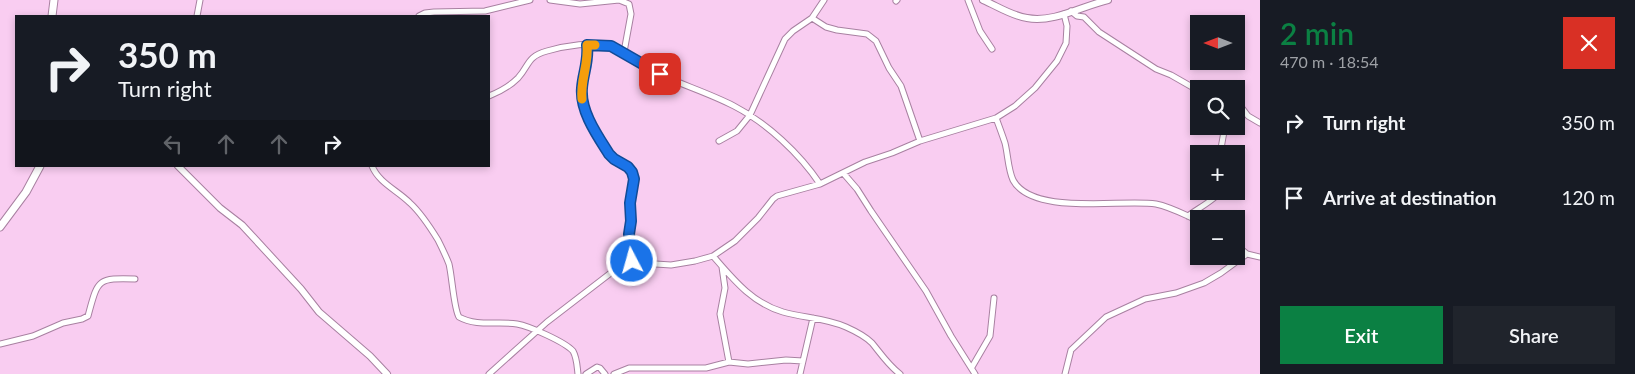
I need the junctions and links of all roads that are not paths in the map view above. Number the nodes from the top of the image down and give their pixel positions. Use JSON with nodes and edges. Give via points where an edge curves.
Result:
{"nodes":[{"id":1,"x":54,"y":0,"type":"edge"},
{"id":2,"x":200,"y":0,"type":"edge"},
{"id":3,"x":530,"y":0,"type":"edge"},
{"id":4,"x":550,"y":0,"type":"edge"},
{"id":5,"x":824,"y":0,"type":"edge"},
{"id":6,"x":968,"y":0,"type":"edge"},
{"id":7,"x":983,"y":0,"type":"edge"},
{"id":8,"x":1108,"y":0,"type":"edge"},
{"id":9,"x":509,"y":2,"type":"edge"},
{"id":10,"x":1095,"y":2,"type":"edge"},
{"id":11,"x":1068,"y":13,"type":"junction"},
{"id":12,"x":52,"y":15,"type":"edge"},
{"id":13,"x":197,"y":15,"type":"edge"},
{"id":14,"x":421,"y":15,"type":"edge"},
{"id":15,"x":812,"y":18,"type":"junction"},
{"id":16,"x":587,"y":45,"type":"junction"},
{"id":17,"x":992,"y":49,"type":"dead end"},
{"id":18,"x":624,"y":52,"type":"junction"},
{"id":19,"x":1190,"y":86,"type":"edge"},
{"id":20,"x":490,"y":96,"type":"edge"},
{"id":21,"x":1245,"y":112,"type":"edge"},
{"id":22,"x":750,"y":115,"type":"junction"},
{"id":23,"x":996,"y":118,"type":"junction"},
{"id":24,"x":1260,"y":123,"type":"edge"},
{"id":25,"x":718,"y":141,"type":"dead end"},
{"id":26,"x":920,"y":141,"type":"junction"},
{"id":27,"x":39,"y":167,"type":"edge"},
{"id":28,"x":179,"y":167,"type":"edge"},
{"id":29,"x":372,"y":167,"type":"edge"},
{"id":30,"x":844,"y":174,"type":"junction"},
{"id":31,"x":820,"y":184,"type":"junction"},
{"id":32,"x":1210,"y":200,"type":"edge"},
{"id":33,"x":1188,"y":216,"type":"joint"},
{"id":34,"x":0,"y":227,"type":"edge"},
{"id":35,"x":1247,"y":254,"type":"joint"},
{"id":36,"x":713,"y":256,"type":"junction"},
{"id":37,"x":1260,"y":257,"type":"edge"},
{"id":38,"x":632,"y":261,"type":"junction"},
{"id":39,"x":721,"y":266,"type":"junction"},
{"id":40,"x":135,"y":278,"type":"dead end"},
{"id":41,"x":994,"y":298,"type":"dead end"},
{"id":42,"x":813,"y":318,"type":"junction"},
{"id":43,"x":537,"y":331,"type":"junction"},
{"id":44,"x":0,"y":344,"type":"edge"},
{"id":45,"x":729,"y":362,"type":"junction"},
{"id":46,"x":803,"y":362,"type":"junction"},
{"id":47,"x":972,"y":367,"type":"junction"},
{"id":48,"x":388,"y":374,"type":"edge"},
{"id":49,"x":490,"y":374,"type":"edge"},
{"id":50,"x":578,"y":374,"type":"edge"},
{"id":51,"x":586,"y":374,"type":"edge"},
{"id":52,"x":605,"y":374,"type":"edge"},
{"id":53,"x":614,"y":374,"type":"edge"},
{"id":54,"x":800,"y":374,"type":"edge"},
{"id":55,"x":900,"y":374,"type":"edge"},
{"id":56,"x":975,"y":374,"type":"edge"},
{"id":57,"x":1065,"y":374,"type":"edge"}],
"edges":[{"from":1,"to":12,"type":"main road"},
{"from":2,"to":13,"type":"street"},
{"from":3,"to":9,"type":"street"},
{"from":4,"to":18,"type":"street","via":[[580,4],[619,0],[629,4],[631,14]]},
{"from":5,"to":15,"type":"street"},
{"from":6,"to":17,"type":"street","via":[[980,31]]},
{"from":7,"to":11,"type":"street","via":[[1026,18]]},
{"from":8,"to":10,"type":"street"},
{"from":9,"to":14,"type":"street","via":[[485,11]]},
{"from":10,"to":11,"type":"street"},
{"from":11,"to":19,"type":"street","via":[[1084,17],[1100,32],[1156,69]]},
{"from":11,"to":23,"type":"street","via":[[1066,43],[1057,61],[1035,88]]},
{"from":15,"to":22,"type":"street","via":[[786,39]]},
{"from":15,"to":26,"type":"street","via":[[837,30],[867,34],[876,41],[901,86]]},
{"from":16,"to":18,"type":"street","via":[[611,46]]},
{"from":16,"to":20,"type":"street","via":[[548,50],[534,56],[517,79]]},
{"from":16,"to":38,"type":"street","via":[[588,60],[582,89],[585,108],[609,154],[628,167],[634,179],[629,234]]},
{"from":18,"to":22,"type":"street","via":[[645,67]]},
{"from":21,"to":24,"type":"street"},
{"from":22,"to":25,"type":"street","via":[[737,131]]},
{"from":22,"to":31,"type":"street","via":[[794,152]]},
{"from":23,"to":26,"type":"street"},
{"from":23,"to":33,"type":"street","via":[[1013,180],[1030,195],[1059,204],[1158,205]]},
{"from":26,"to":30,"type":"street","via":[[865,162]]},
{"from":27,"to":34,"type":"main road"},
{"from":28,"to":48,"type":"street","via":[[242,225],[319,312]]},
{"from":29,"to":43,"type":"street","via":[[378,178],[412,204],[436,237],[448,263],[455,310],[459,317],[483,324],[517,324]]},
{"from":30,"to":31,"type":"street"},
{"from":30,"to":47,"type":"street","via":[[857,188],[926,291]]},
{"from":31,"to":36,"type":"street","via":[[773,199],[735,241]]},
{"from":32,"to":33,"type":"street"},
{"from":35,"to":37,"type":"street"},
{"from":35,"to":57,"type":"street","via":[[1204,283],[1145,299],[1106,317],[1074,346],[1069,353]]},
{"from":36,"to":38,"type":"street","via":[[671,265]]},
{"from":36,"to":39,"type":"street"},
{"from":38,"to":43,"type":"street","via":[[625,262]]},
{"from":39,"to":42,"type":"street","via":[[766,306]]},
{"from":39,"to":45,"type":"street","via":[[725,288],[720,314]]},
{"from":40,"to":44,"type":"street","via":[[103,280],[98,285],[86,318]]},
{"from":41,"to":47,"type":"street","via":[[990,336]]},
{"from":42,"to":46,"type":"street"},
{"from":42,"to":55,"type":"street","via":[[845,326],[861,335]]},
{"from":43,"to":49,"type":"street"},
{"from":43,"to":50,"type":"street","via":[[569,347],[576,358]]},
{"from":45,"to":46,"type":"street"},
{"from":45,"to":53,"type":"street","via":[[706,368],[629,368]]},
{"from":46,"to":54,"type":"street"},
{"from":47,"to":56,"type":"street"},
{"from":51,"to":52,"type":"street","via":[[597,367]]}]}
